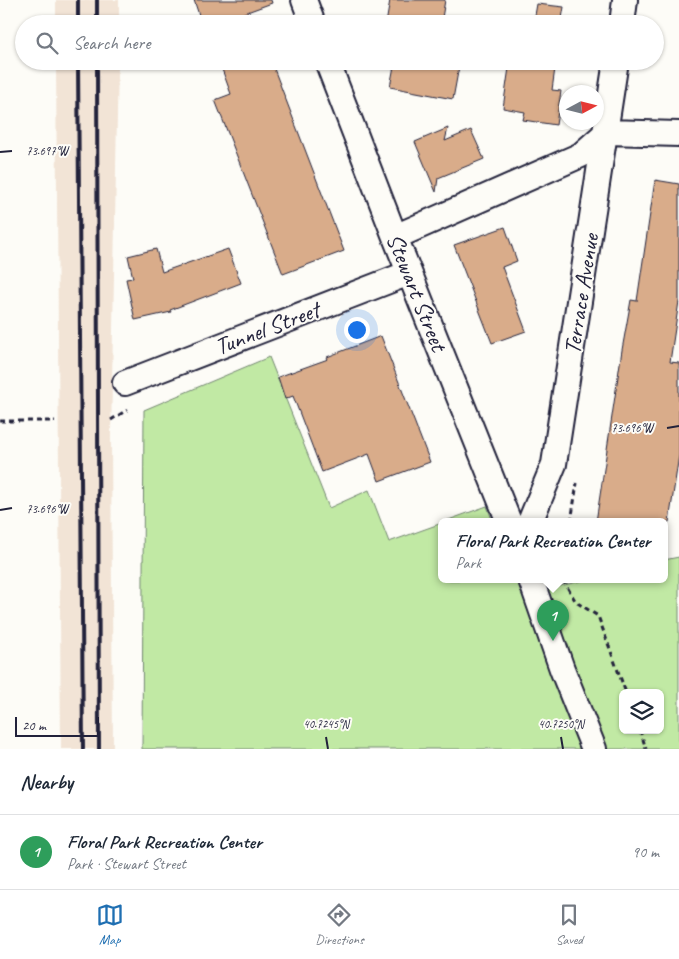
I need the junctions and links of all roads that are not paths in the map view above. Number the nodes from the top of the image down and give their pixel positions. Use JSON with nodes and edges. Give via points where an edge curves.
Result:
{"nodes":[{"id":1,"x":304,"y":0,"type":"edge"},
{"id":2,"x":625,"y":0,"type":"edge"},
{"id":3,"x":310,"y":15,"type":"edge"},
{"id":4,"x":623,"y":15,"type":"edge"},
{"id":5,"x":330,"y":70,"type":"edge"},
{"id":6,"x":615,"y":70,"type":"edge"},
{"id":7,"x":607,"y":132,"type":"junction"},
{"id":8,"x":679,"y":134,"type":"edge"},
{"id":9,"x":395,"y":237,"type":"junction"},
{"id":10,"x":409,"y":273,"type":"junction"},
{"id":11,"x":125,"y":383,"type":"dead end"},
{"id":12,"x":507,"y":518,"type":"edge"},
{"id":13,"x":532,"y":518,"type":"edge"},
{"id":14,"x":532,"y":583,"type":"edge"},
{"id":15,"x":594,"y":749,"type":"edge"}],
"edges":[{"from":1,"to":3,"type":"street"},
{"from":2,"to":4,"type":"street"},
{"from":5,"to":9,"type":"street","name":"Stewart Street"},
{"from":6,"to":7,"type":"street","name":"Terrace Avenue"},
{"from":7,"to":8,"type":"street"},
{"from":7,"to":9,"type":"street","via":[[581,155]]},
{"from":7,"to":13,"type":"street","name":"Terrace Avenue","via":[[554,464]]},
{"from":9,"to":10,"type":"street","name":"Stewart Street"},
{"from":10,"to":11,"type":"street","name":"Tunnel Street"},
{"from":10,"to":12,"type":"street","name":"Stewart Street"},
{"from":14,"to":15,"type":"street"}]}
